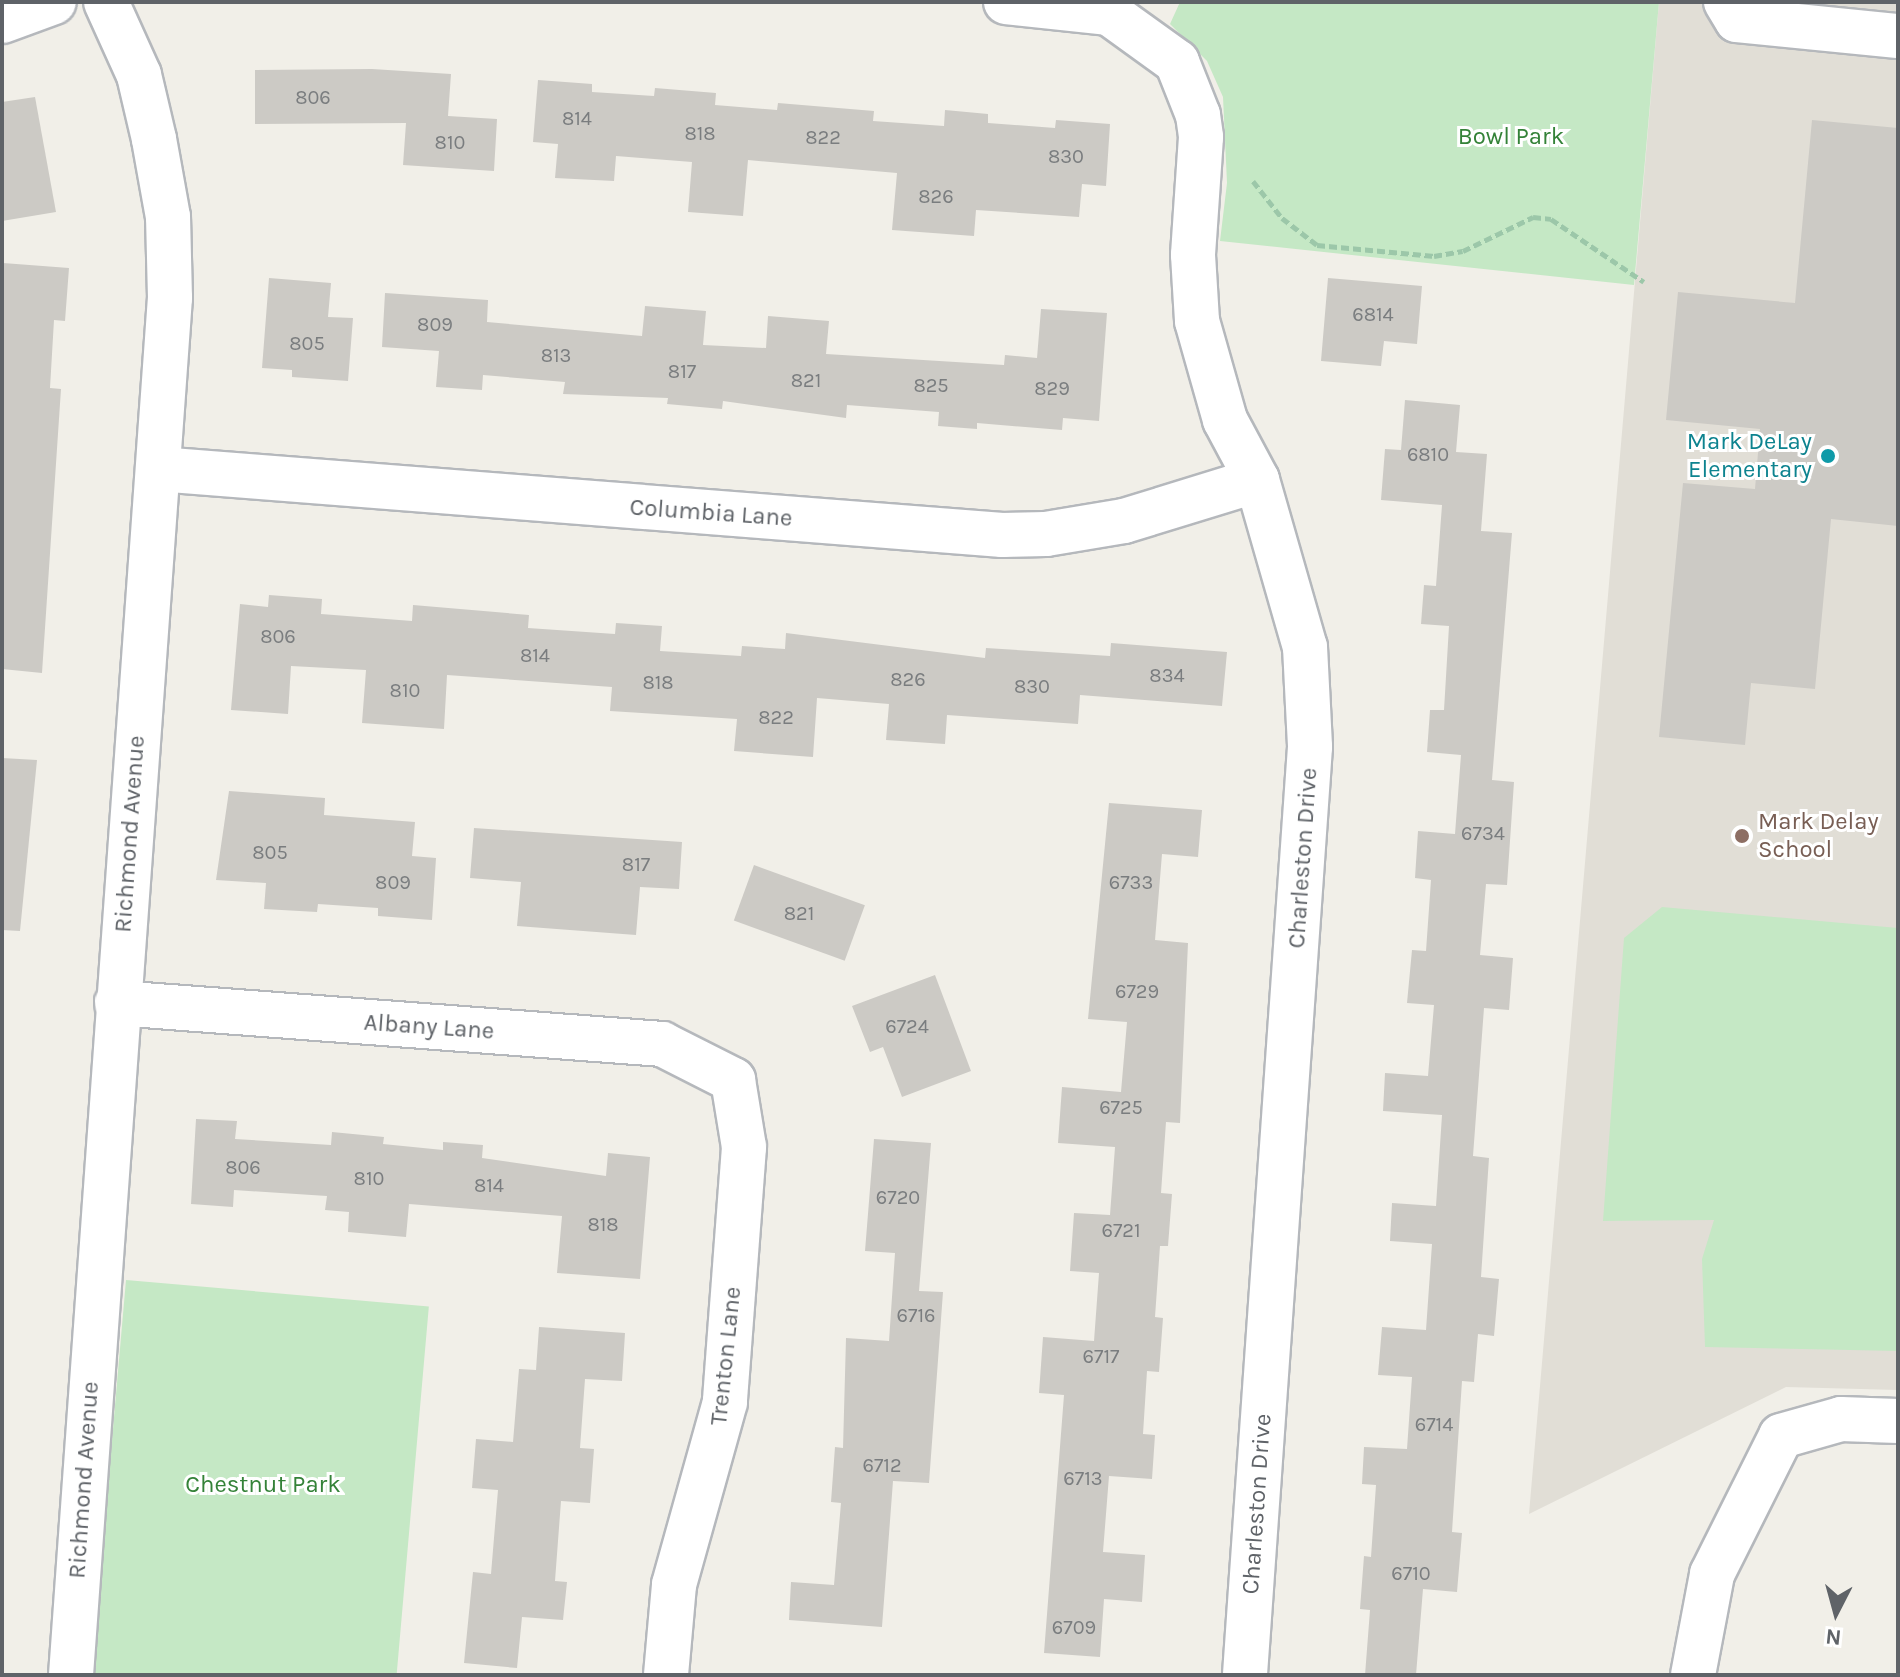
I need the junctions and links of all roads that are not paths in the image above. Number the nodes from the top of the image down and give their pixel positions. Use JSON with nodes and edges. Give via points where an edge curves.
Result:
{"nodes":[{"id":1,"x":54,"y":2,"type":"edge"},
{"id":2,"x":106,"y":2,"type":"edge"},
{"id":3,"x":1006,"y":2,"type":"edge"},
{"id":4,"x":1726,"y":2,"type":"edge"},
{"id":5,"x":2,"y":21,"type":"edge"},
{"id":6,"x":1898,"y":36,"type":"edge"},
{"id":7,"x":158,"y":469,"type":"junction"},
{"id":8,"x":1257,"y":480,"type":"junction"},
{"id":9,"x":117,"y":1003,"type":"junction"},
{"id":10,"x":733,"y":1080,"type":"joint"},
{"id":11,"x":1898,"y":1421,"type":"edge"},
{"id":12,"x":71,"y":1675,"type":"edge"},
{"id":13,"x":666,"y":1675,"type":"edge"},
{"id":14,"x":1245,"y":1675,"type":"edge"},
{"id":15,"x":1693,"y":1675,"type":"edge"}],
"edges":[{"from":1,"to":5,"type":"street"},
{"from":2,"to":7,"type":"street","name":"Richmond Avenue","via":[[139,75],[168,217],[170,298]]},
{"from":3,"to":8,"type":"street","name":"Charleston Drive","via":[[1109,13],[1177,62],[1201,137],[1193,255],[1197,321],[1225,420]]},
{"from":4,"to":6,"type":"street","via":[[1737,20]]},
{"from":7,"to":8,"type":"street","name":"Columbia Lane","via":[[1002,535],[1046,534],[1124,521]]},
{"from":7,"to":9,"type":"street","name":"Richmond Avenue"},
{"from":8,"to":14,"type":"street","name":"Charleston Drive","via":[[1305,647],[1310,747]]},
{"from":9,"to":10,"type":"street","name":"Albany Lane","via":[[662,1044]]},
{"from":9,"to":12,"type":"street","name":"Richmond Avenue"},
{"from":10,"to":13,"type":"street","name":"Trenton Lane","via":[[744,1147],[725,1402],[674,1585]]},
{"from":11,"to":15,"type":"street","via":[[1841,1419],[1781,1436],[1712,1574]]}]}
